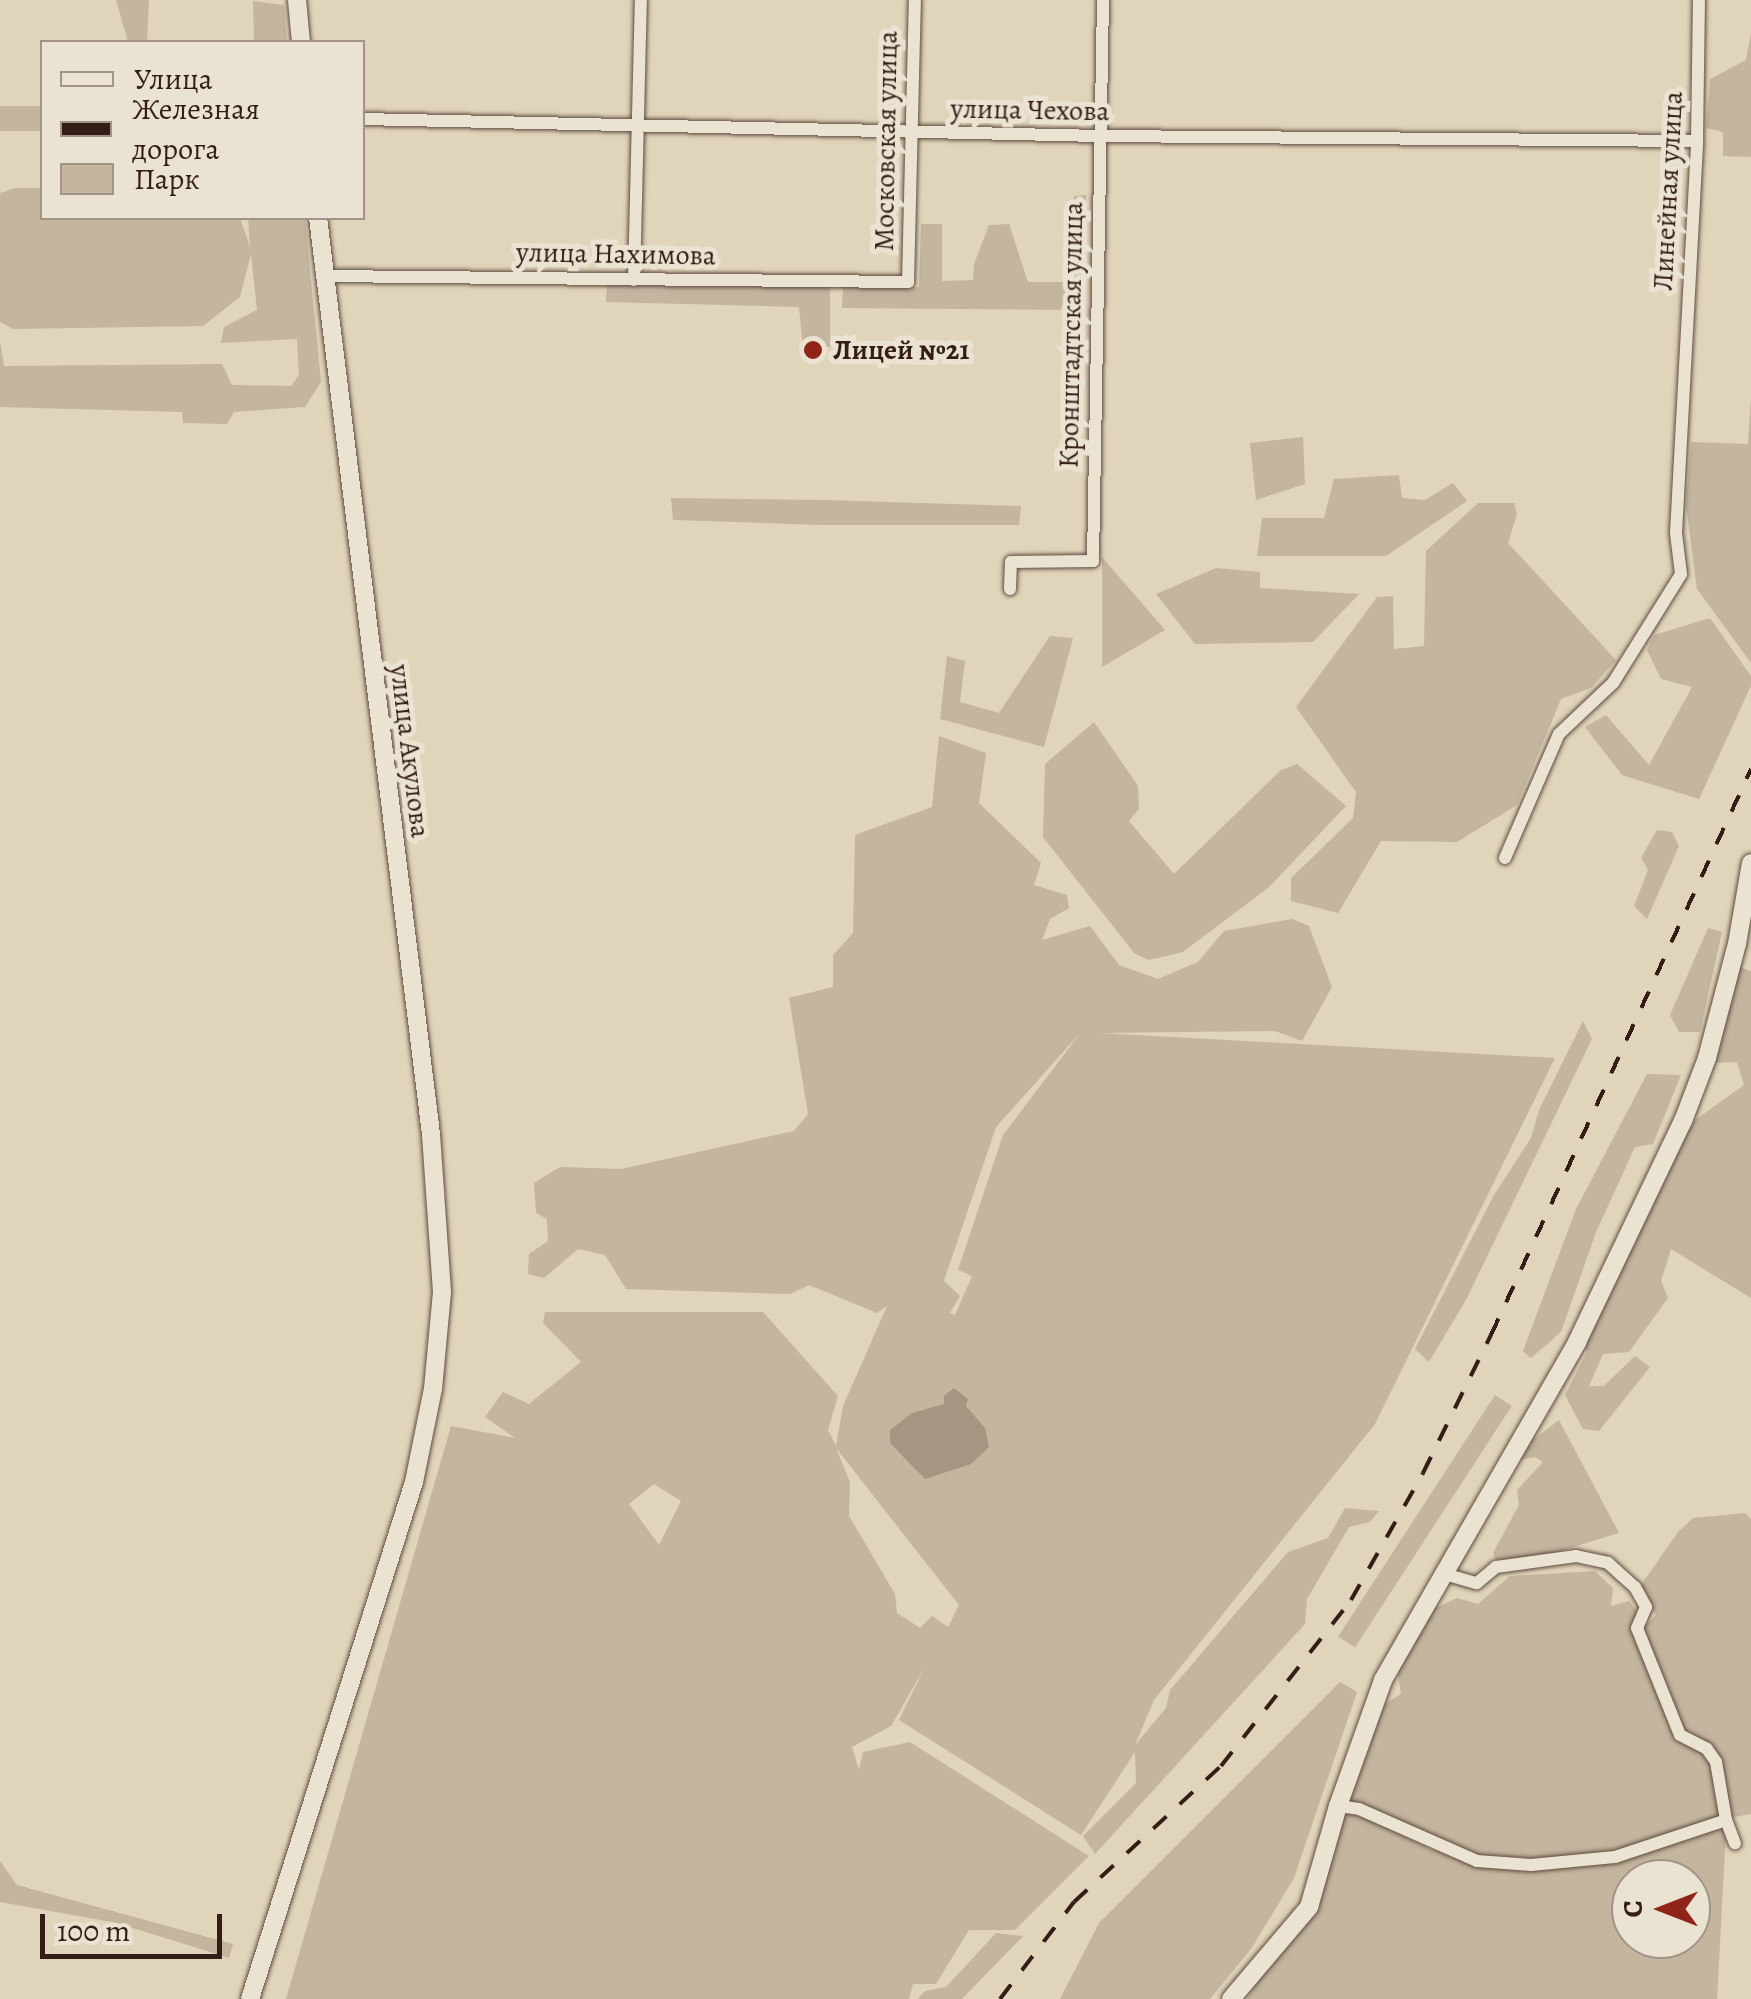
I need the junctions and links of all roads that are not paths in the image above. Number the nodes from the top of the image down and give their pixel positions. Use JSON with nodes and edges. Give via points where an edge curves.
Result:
{"nodes":[{"id":1,"x":296,"y":0,"type":"edge"},
{"id":2,"x":640,"y":0,"type":"edge"},
{"id":3,"x":914,"y":0,"type":"edge"},
{"id":4,"x":1103,"y":0,"type":"edge"},
{"id":5,"x":1699,"y":0,"type":"edge"},
{"id":6,"x":301,"y":40,"type":"edge"},
{"id":7,"x":365,"y":120,"type":"edge"},
{"id":8,"x":637,"y":127,"type":"junction"},
{"id":9,"x":910,"y":132,"type":"junction"},
{"id":10,"x":1100,"y":136,"type":"junction"},
{"id":11,"x":1698,"y":141,"type":"junction"},
{"id":12,"x":318,"y":220,"type":"edge"},
{"id":13,"x":324,"y":276,"type":"junction"},
{"id":14,"x":634,"y":280,"type":"junction"},
{"id":15,"x":908,"y":282,"type":"joint"},
{"id":16,"x":1010,"y":589,"type":"dead end"},
{"id":17,"x":1505,"y":858,"type":"dead end"},
{"id":18,"x":1751,"y":863,"type":"edge"},
{"id":19,"x":1440,"y":1573,"type":"junction"},
{"id":20,"x":1338,"y":1806,"type":"junction"},
{"id":21,"x":1726,"y":1820,"type":"junction"},
{"id":22,"x":1736,"y":1842,"type":"dead end"},
{"id":23,"x":250,"y":1999,"type":"edge"},
{"id":24,"x":1231,"y":1999,"type":"edge"}],
"edges":[{"from":1,"to":6,"type":"main road"},
{"from":2,"to":8,"type":"street"},
{"from":3,"to":9,"type":"street","name":"Московская улица"},
{"from":4,"to":10,"type":"street","name":"Кронштадтская улица"},
{"from":5,"to":11,"type":"street","name":"Линейная улица"},
{"from":7,"to":8,"type":"street","name":"улица Чехова"},
{"from":8,"to":9,"type":"street","name":"улица Чехова"},
{"from":8,"to":14,"type":"street"},
{"from":9,"to":10,"type":"street","name":"улица Чехова"},
{"from":9,"to":15,"type":"street","name":"Московская улица"},
{"from":10,"to":11,"type":"street","name":"улица Чехова"},
{"from":10,"to":16,"type":"street","name":"Кронштадтская улица","via":[[1093,561],[1011,562]]},
{"from":11,"to":17,"type":"street","name":"Линейная улица","via":[[1676,533],[1681,574],[1613,683],[1559,734]]},
{"from":12,"to":13,"type":"main road","name":"улица Акулова"},
{"from":13,"to":14,"type":"street","name":"улица Нахимова"},
{"from":13,"to":23,"type":"main road","name":"улица Акулова","via":[[431,1134],[442,1292],[433,1389],[414,1482]]},
{"from":14,"to":15,"type":"street","name":"улица Нахимова"},
{"from":18,"to":19,"type":"main road","via":[[1708,1058],[1684,1120],[1577,1342]]},
{"from":19,"to":20,"type":"main road","via":[[1383,1680]]},
{"from":19,"to":21,"type":"street","via":[[1477,1583],[1496,1567],[1576,1556],[1608,1563],[1646,1607],[1637,1628],[1680,1735],[1706,1748],[1716,1762]]},
{"from":20,"to":21,"type":"street","via":[[1477,1861],[1531,1865],[1615,1857]]},
{"from":20,"to":24,"type":"main road","via":[[1309,1908]]},
{"from":21,"to":22,"type":"street"}]}
